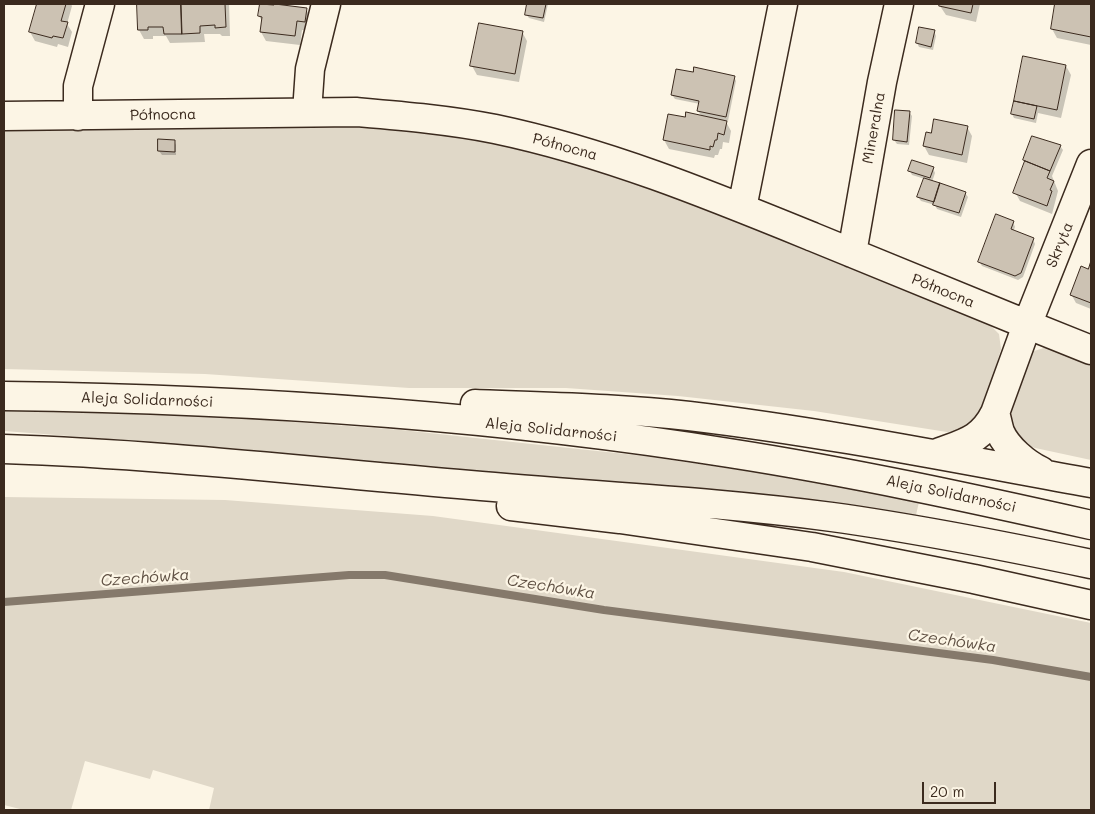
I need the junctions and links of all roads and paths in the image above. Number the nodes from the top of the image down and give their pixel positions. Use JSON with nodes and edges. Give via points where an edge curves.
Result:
{"nodes":[{"id":1,"x":100,"y":4,"type":"edge"},
{"id":2,"x":326,"y":4,"type":"edge"},
{"id":3,"x":783,"y":4,"type":"edge"},
{"id":4,"x":899,"y":4,"type":"edge"},
{"id":5,"x":307,"y":112,"type":"junction"},
{"id":6,"x":4,"y":116,"type":"edge"},
{"id":7,"x":78,"y":116,"type":"junction"},
{"id":8,"x":1091,"y":164,"type":"edge"},
{"id":9,"x":742,"y":208,"type":"junction"},
{"id":10,"x":852,"y":253,"type":"junction"},
{"id":11,"x":1027,"y":325,"type":"junction"},
{"id":12,"x":1091,"y":350,"type":"edge"},
{"id":13,"x":4,"y":396,"type":"edge"},
{"id":14,"x":376,"y":411,"type":"junction"},
{"id":15,"x":995,"y":413,"type":"junction"},
{"id":16,"x":4,"y":450,"type":"edge"},
{"id":17,"x":935,"y":454,"type":"junction"},
{"id":18,"x":1051,"y":476,"type":"junction"},
{"id":19,"x":388,"y":478,"type":"junction"},
{"id":20,"x":1091,"y":483,"type":"edge"},
{"id":21,"x":1091,"y":525,"type":"edge"},
{"id":22,"x":1091,"y":564,"type":"edge"},
{"id":23,"x":1091,"y":605,"type":"edge"}],
"edges":[{"from":1,"to":7,"type":"main road","via":[[78,86]]},
{"from":2,"to":5,"type":"main road","via":[[310,69]]},
{"from":3,"to":9,"type":"main road"},
{"from":4,"to":10,"type":"main road","name":"Mineralna"},
{"from":5,"to":7,"type":"main road","name":"Północna"},
{"from":5,"to":9,"type":"main road","name":"Północna","via":[[408,116],[494,129],[608,159]]},
{"from":6,"to":7,"type":"main road","name":"Północna"},
{"from":8,"to":11,"type":"main road","name":"Skryta"},
{"from":9,"to":10,"type":"main road","name":"Północna"},
{"from":10,"to":11,"type":"main road","name":"Północna"},
{"from":11,"to":12,"type":"main road","name":"Północna"},
{"from":11,"to":15,"type":"main road","name":"Skryta"},
{"from":13,"to":14,"type":"main road","name":"Aleja Solidarności"},
{"from":14,"to":17,"type":"main road","via":[[473,404],[677,415]]},
{"from":14,"to":21,"type":"main road","name":"Aleja Solidarności","via":[[569,431],[727,452],[918,487]]},
{"from":15,"to":17,"type":"main road","name":"Skryta","via":[[980,434]]},
{"from":15,"to":18,"type":"main road","via":[[1000,432],[1010,446],[1034,468]]},
{"from":16,"to":19,"type":"main road","via":[[99,454]]},
{"from":17,"to":18,"type":"main road"},
{"from":18,"to":20,"type":"main road"},
{"from":19,"to":22,"type":"main road","via":[[814,515],[927,532]]},
{"from":19,"to":23,"type":"main road","via":[[501,504],[685,528],[858,556]]}]}
